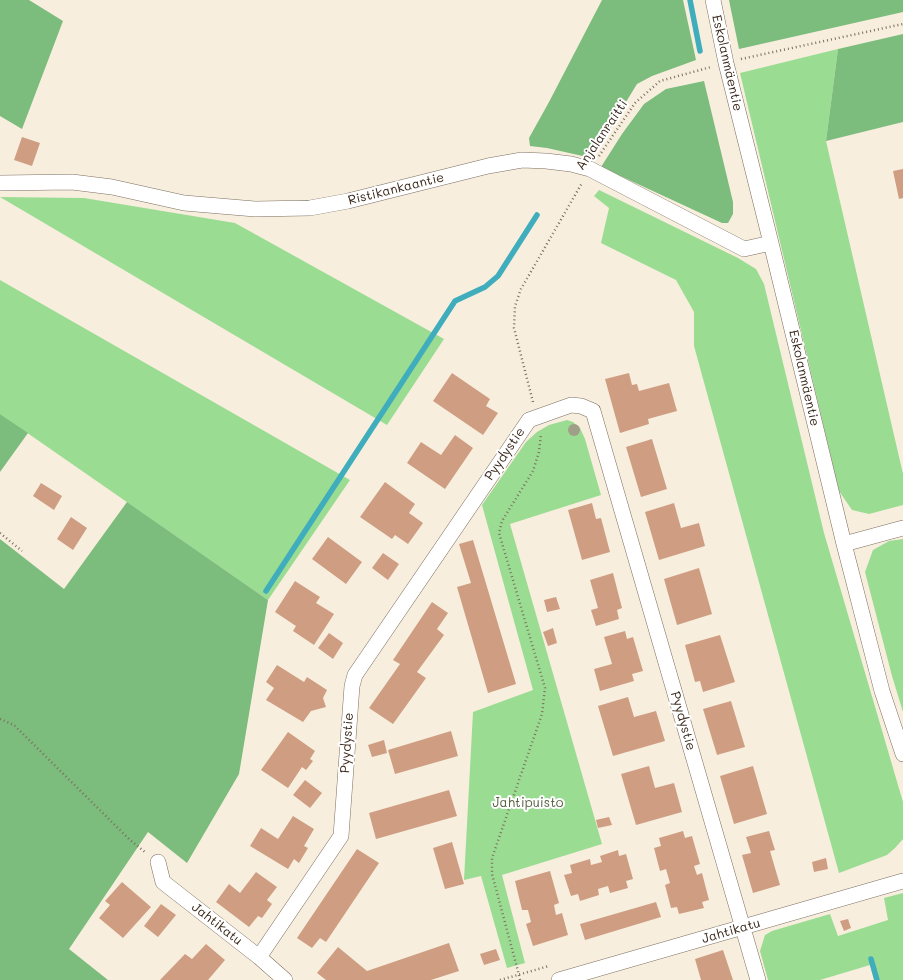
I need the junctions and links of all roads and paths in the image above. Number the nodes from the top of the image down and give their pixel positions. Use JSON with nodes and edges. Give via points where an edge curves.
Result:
{"nodes":[{"id":1,"x":712,"y":0,"type":"edge"},
{"id":2,"x":903,"y":24,"type":"edge"},
{"id":3,"x":726,"y":63,"type":"junction"},
{"id":4,"x":590,"y":169,"type":"junction"},
{"id":5,"x":0,"y":183,"type":"edge"},
{"id":6,"x":772,"y":243,"type":"junction"},
{"id":7,"x":537,"y":417,"type":"junction"},
{"id":8,"x":903,"y":528,"type":"edge"},
{"id":9,"x":0,"y":533,"type":"edge"},
{"id":10,"x":844,"y":544,"type":"junction"},
{"id":11,"x":22,"y":551,"type":"dead end"},
{"id":12,"x":0,"y":719,"type":"edge"},
{"id":13,"x":903,"y":754,"type":"edge"},
{"id":14,"x":158,"y":862,"type":"joint"},
{"id":15,"x":903,"y":881,"type":"edge"},
{"id":16,"x":743,"y":927,"type":"junction"},
{"id":17,"x":259,"y":957,"type":"junction"},
{"id":18,"x":286,"y":980,"type":"edge"},
{"id":19,"x":520,"y":980,"type":"edge"},
{"id":20,"x":559,"y":980,"type":"edge"},
{"id":21,"x":758,"y":980,"type":"edge"}],
"edges":[{"from":1,"to":3,"type":"street","name":"Eskolanmäentie"},
{"from":2,"to":3,"type":"path","name":"Anjalanraitti"},
{"from":3,"to":4,"type":"path","name":"Anjalanraitti","via":[[660,81],[635,103]]},
{"from":3,"to":6,"type":"street","name":"Eskolanmäentie"},
{"from":4,"to":5,"type":"street","name":"Ristikankaantie","via":[[571,164],[522,160],[310,208],[255,209],[184,203],[112,187],[72,182]]},
{"from":4,"to":6,"type":"street","name":"Ristikankaantie","via":[[744,249]]},
{"from":4,"to":7,"type":"path","name":"Anjalanraitti","via":[[521,289],[515,306],[514,328]]},
{"from":6,"to":10,"type":"street","name":"Eskolanmäentie"},
{"from":7,"to":16,"type":"street","name":"Pyydystie","via":[[571,405],[593,411]]},
{"from":7,"to":17,"type":"street","name":"Pyydystie","via":[[529,420],[355,675],[352,686],[341,836]]},
{"from":7,"to":19,"type":"path","name":"Anjalanraitti","via":[[542,432],[533,471],[502,520],[500,533],[545,688],[542,714],[492,858],[492,874]]},
{"from":8,"to":10,"type":"street"},
{"from":9,"to":11,"type":"path"},
{"from":10,"to":13,"type":"street","name":"Eskolanmäentie","via":[[882,691]]},
{"from":12,"to":14,"type":"path","via":[[14,725],[130,840]]},
{"from":14,"to":17,"type":"street","name":"Jahtikatu","via":[[163,882]]},
{"from":15,"to":16,"type":"street","name":"Jahtikatu"},
{"from":16,"to":20,"type":"street","name":"Jahtikatu"},
{"from":16,"to":21,"type":"street"},
{"from":17,"to":18,"type":"street","name":"Jahtikatu"}]}
